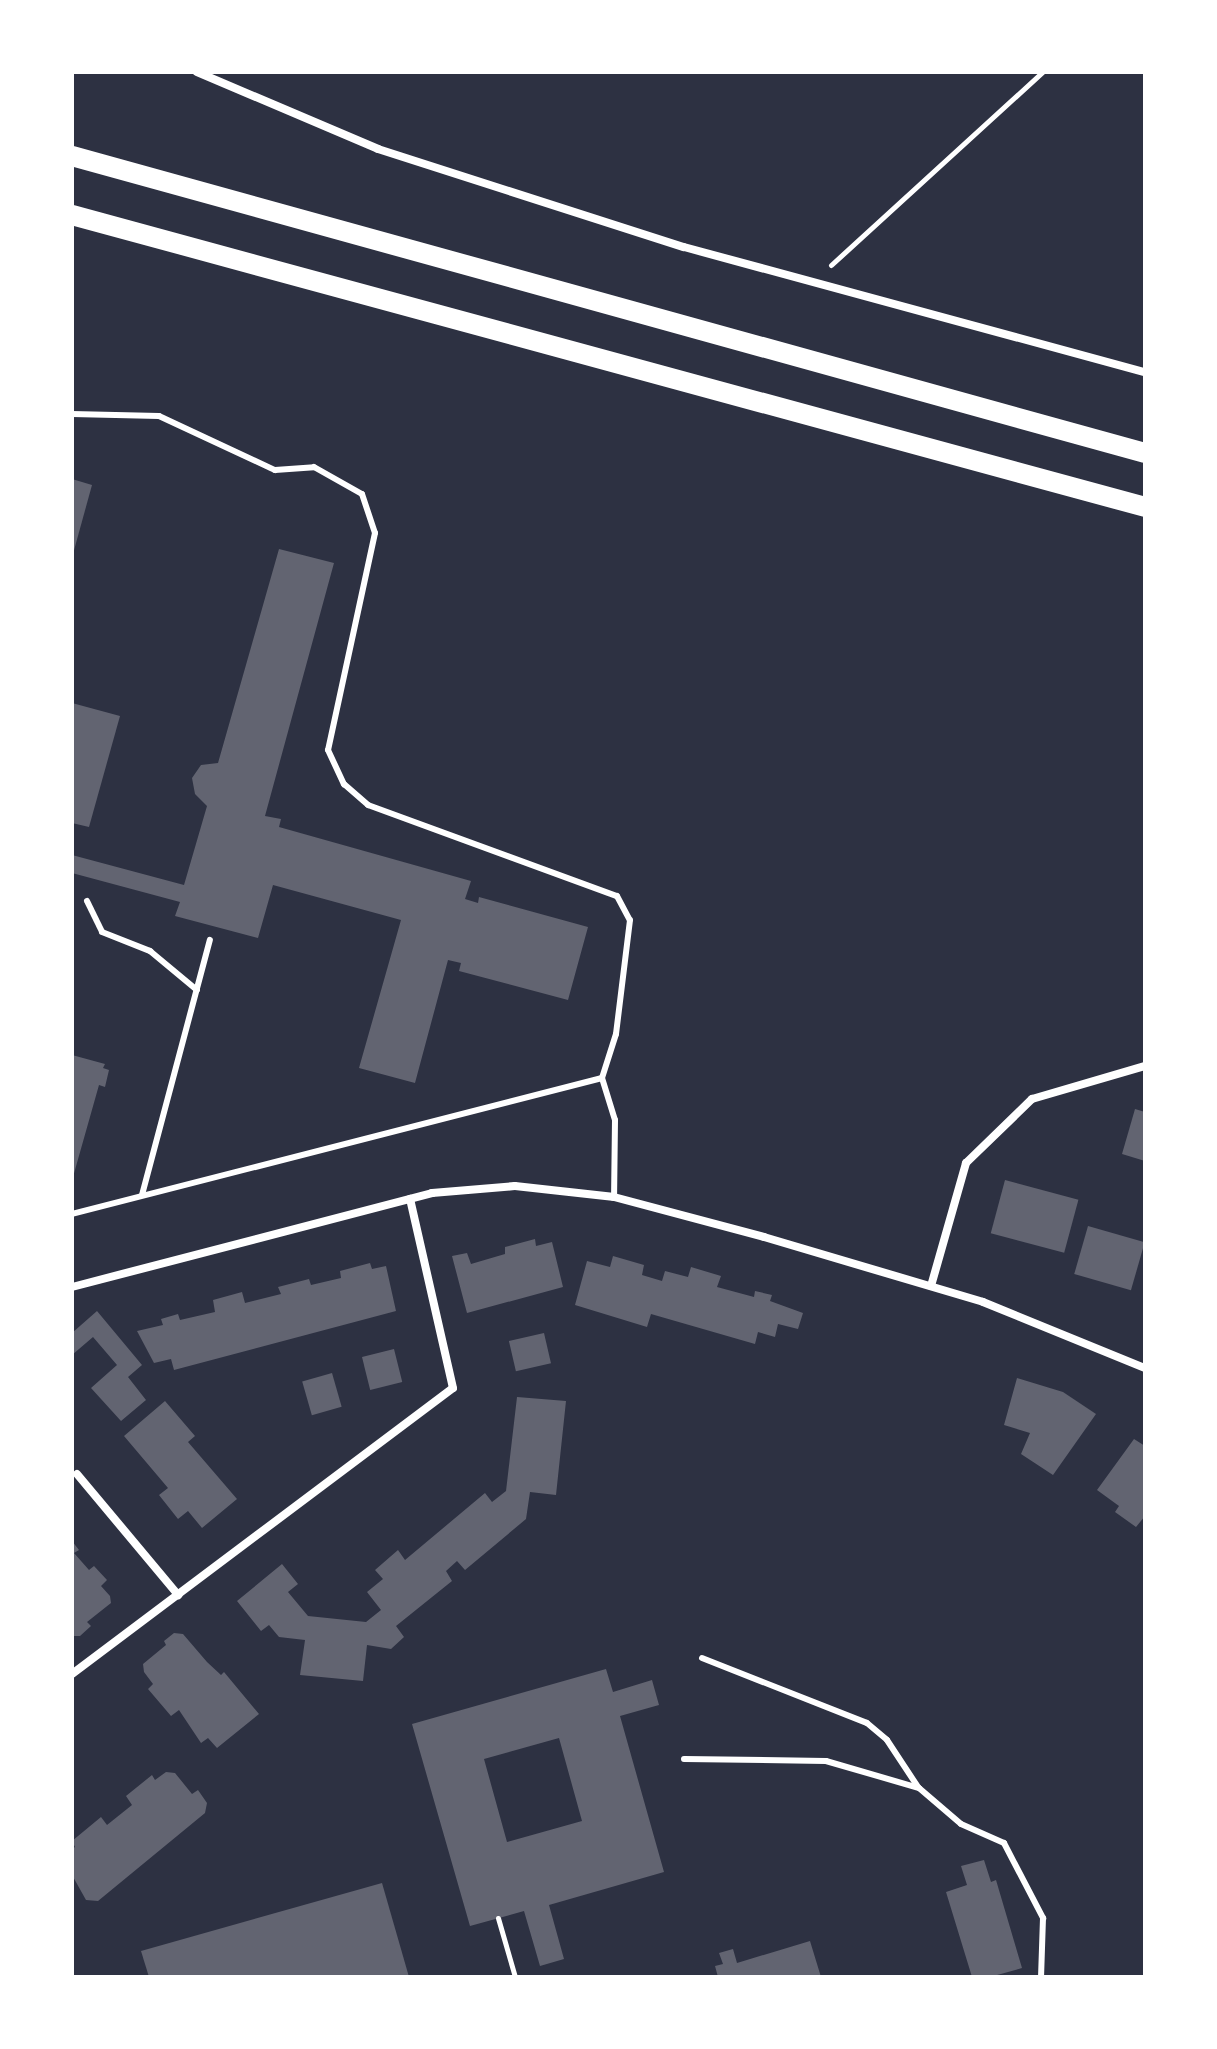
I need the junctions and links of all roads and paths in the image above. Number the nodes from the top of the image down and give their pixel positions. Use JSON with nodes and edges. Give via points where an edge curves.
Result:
{"nodes":[{"id":1,"x":197,"y":72,"type":"edge"},
{"id":2,"x":1042,"y":72,"type":"edge"},
{"id":3,"x":72,"y":156,"type":"edge"},
{"id":4,"x":72,"y":215,"type":"edge"},
{"id":5,"x":812,"y":282,"type":"junction"},
{"id":6,"x":1145,"y":372,"type":"edge"},
{"id":7,"x":72,"y":414,"type":"edge"},
{"id":8,"x":1145,"y":453,"type":"edge"},
{"id":9,"x":1145,"y":507,"type":"edge"},
{"id":10,"x":87,"y":901,"type":"dead end"},
{"id":11,"x":210,"y":940,"type":"dead end"},
{"id":12,"x":197,"y":990,"type":"junction"},
{"id":13,"x":1145,"y":1066,"type":"edge"},
{"id":14,"x":602,"y":1078,"type":"junction"},
{"id":15,"x":142,"y":1195,"type":"junction"},
{"id":16,"x":614,"y":1197,"type":"junction"},
{"id":17,"x":410,"y":1199,"type":"junction"},
{"id":18,"x":72,"y":1214,"type":"edge"},
{"id":19,"x":931,"y":1286,"type":"junction"},
{"id":20,"x":72,"y":1287,"type":"edge"},
{"id":21,"x":1145,"y":1368,"type":"edge"},
{"id":22,"x":77,"y":1474,"type":"dead end"},
{"id":23,"x":178,"y":1595,"type":"junction"},
{"id":24,"x":702,"y":1658,"type":"dead end"},
{"id":25,"x":72,"y":1674,"type":"edge"},
{"id":26,"x":684,"y":1759,"type":"dead end"},
{"id":27,"x":919,"y":1788,"type":"junction"},
{"id":28,"x":498,"y":1918,"type":"dead end"},
{"id":29,"x":515,"y":1977,"type":"edge"},
{"id":30,"x":1041,"y":1977,"type":"edge"}],
"edges":[{"from":1,"to":5,"type":"street","via":[[378,149],[684,247]]},
{"from":2,"to":5,"type":"path"},
{"from":3,"to":8,"type":"main road"},
{"from":4,"to":9,"type":"main road"},
{"from":5,"to":6,"type":"street"},
{"from":7,"to":14,"type":"lane","via":[[159,416],[275,470],[314,467],[362,494],[375,533],[328,750],[344,784],[368,805],[617,896],[630,920],[616,1034]]},
{"from":10,"to":12,"type":"lane","via":[[102,932],[150,951]]},
{"from":11,"to":12,"type":"lane"},
{"from":12,"to":15,"type":"lane"},
{"from":13,"to":19,"type":"street","via":[[1032,1099],[966,1163]]},
{"from":14,"to":15,"type":"lane"},
{"from":14,"to":16,"type":"lane","via":[[615,1120]]},
{"from":15,"to":18,"type":"lane"},
{"from":16,"to":17,"type":"street","via":[[515,1186]]},
{"from":16,"to":19,"type":"street"},
{"from":17,"to":20,"type":"street"},
{"from":17,"to":23,"type":"street","via":[[453,1388]]},
{"from":19,"to":21,"type":"street"},
{"from":22,"to":23,"type":"street"},
{"from":23,"to":25,"type":"street"},
{"from":24,"to":27,"type":"lane","via":[[867,1723],[887,1740]]},
{"from":26,"to":27,"type":"lane","via":[[826,1761]]},
{"from":27,"to":30,"type":"lane","via":[[961,1824],[1004,1843],[1043,1918]]},
{"from":28,"to":29,"type":"path"}]}
